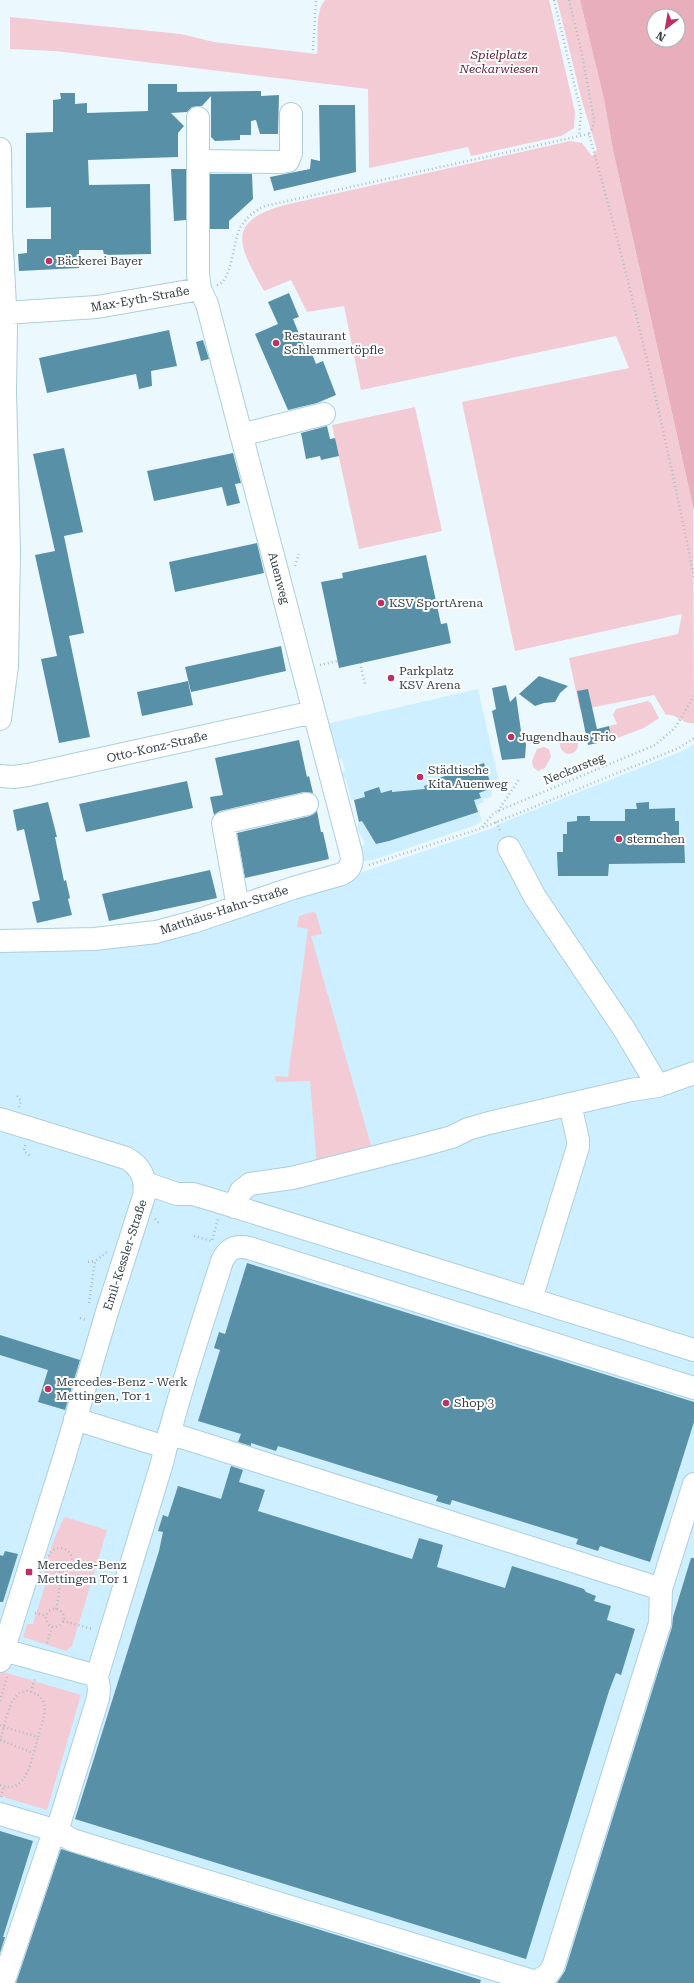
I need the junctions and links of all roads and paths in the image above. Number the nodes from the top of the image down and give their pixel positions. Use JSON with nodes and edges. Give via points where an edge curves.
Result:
{"nodes":[{"id":1,"x":316,"y":0,"type":"edge"},
{"id":2,"x":554,"y":0,"type":"edge"},
{"id":3,"x":569,"y":0,"type":"edge"},
{"id":4,"x":313,"y":50,"type":"dead end"},
{"id":5,"x":291,"y":114,"type":"dead end"},
{"id":6,"x":198,"y":118,"type":"dead end"},
{"id":7,"x":589,"y":134,"type":"junction"},
{"id":8,"x":579,"y":135,"type":"junction"},
{"id":9,"x":0,"y":149,"type":"edge"},
{"id":10,"x":198,"y":161,"type":"junction"},
{"id":11,"x":200,"y":288,"type":"junction"},
{"id":12,"x":5,"y":313,"type":"junction"},
{"id":13,"x":324,"y":414,"type":"dead end"},
{"id":14,"x":241,"y":435,"type":"junction"},
{"id":15,"x":694,"y":577,"type":"edge"},
{"id":16,"x":338,"y":661,"type":"dead end"},
{"id":17,"x":360,"y":663,"type":"dead end"},
{"id":18,"x":325,"y":664,"type":"dead end"},
{"id":19,"x":365,"y":684,"type":"dead end"},
{"id":20,"x":694,"y":696,"type":"edge"},
{"id":21,"x":314,"y":712,"type":"junction"},
{"id":22,"x":0,"y":719,"type":"edge"},
{"id":23,"x":694,"y":738,"type":"edge"},
{"id":24,"x":0,"y":776,"type":"edge"},
{"id":25,"x":520,"y":778,"type":"dead end"},
{"id":26,"x":307,"y":804,"type":"dead end"},
{"id":27,"x":498,"y":811,"type":"junction"},
{"id":28,"x":482,"y":828,"type":"junction"},
{"id":29,"x":509,"y":848,"type":"dead end"},
{"id":30,"x":349,"y":868,"type":"junction"},
{"id":31,"x":238,"y":907,"type":"junction"},
{"id":32,"x":0,"y":940,"type":"edge"},
{"id":33,"x":694,"y":1073,"type":"edge"},
{"id":34,"x":658,"y":1086,"type":"junction"},
{"id":35,"x":570,"y":1104,"type":"junction"},
{"id":36,"x":0,"y":1118,"type":"edge"},
{"id":37,"x":142,"y":1176,"type":"junction"},
{"id":38,"x":229,"y":1205,"type":"junction"},
{"id":39,"x":194,"y":1236,"type":"dead end"},
{"id":40,"x":110,"y":1250,"type":"dead end"},
{"id":41,"x":88,"y":1262,"type":"dead end"},
{"id":42,"x":95,"y":1262,"type":"junction"},
{"id":43,"x":531,"y":1299,"type":"junction"},
{"id":44,"x":88,"y":1307,"type":"dead end"},
{"id":45,"x":87,"y":1315,"type":"dead end"},
{"id":46,"x":80,"y":1318,"type":"dead end"},
{"id":47,"x":87,"y":1320,"type":"junction"},
{"id":48,"x":86,"y":1326,"type":"dead end"},
{"id":49,"x":694,"y":1350,"type":"edge"},
{"id":50,"x":694,"y":1388,"type":"edge"},
{"id":51,"x":75,"y":1419,"type":"junction"},
{"id":52,"x":167,"y":1440,"type":"junction"},
{"id":53,"x":694,"y":1484,"type":"edge"},
{"id":54,"x":61,"y":1572,"type":"junction"},
{"id":55,"x":661,"y":1589,"type":"junction"},
{"id":56,"x":56,"y":1609,"type":"junction"},
{"id":57,"x":34,"y":1612,"type":"dead end"},
{"id":58,"x":46,"y":1616,"type":"junction"},
{"id":59,"x":63,"y":1621,"type":"junction"},
{"id":60,"x":109,"y":1634,"type":"junction"},
{"id":61,"x":1,"y":1653,"type":"edge"},
{"id":62,"x":97,"y":1676,"type":"junction"},
{"id":63,"x":35,"y":1678,"type":"dead end"},
{"id":64,"x":32,"y":1692,"type":"junction"},
{"id":65,"x":0,"y":1725,"type":"edge"},
{"id":66,"x":4,"y":1727,"type":"junction"},
{"id":67,"x":38,"y":1737,"type":"junction"},
{"id":68,"x":0,"y":1741,"type":"edge"},
{"id":69,"x":33,"y":1753,"type":"junction"},
{"id":70,"x":0,"y":1785,"type":"edge"},
{"id":71,"x":4,"y":1786,"type":"junction"},
{"id":72,"x":0,"y":1806,"type":"edge"},
{"id":73,"x":55,"y":1831,"type":"junction"},
{"id":74,"x":535,"y":1982,"type":"edge"},
{"id":75,"x":3,"y":1983,"type":"edge"}],
"edges":[{"from":1,"to":4,"type":"path"},
{"from":2,"to":8,"type":"path","via":[[581,112]]},
{"from":3,"to":7,"type":"path","via":[[594,120]]},
{"from":5,"to":10,"type":"street","via":[[291,153],[288,161]]},
{"from":6,"to":10,"type":"street","name":"Max-Eyth-Straße"},
{"from":7,"to":8,"type":"path"},
{"from":7,"to":15,"type":"path","via":[[624,260]]},
{"from":8,"to":11,"type":"path","via":[[265,206],[252,214],[240,228],[224,282]]},
{"from":9,"to":12,"type":"street","via":[[0,229]]},
{"from":10,"to":11,"type":"street","name":"Max-Eyth-Straße"},
{"from":11,"to":12,"type":"street","name":"Max-Eyth-Straße","via":[[97,307]]},
{"from":11,"to":14,"type":"street","name":"Auenweg","via":[[207,304]]},
{"from":12,"to":22,"type":"street","via":[[9,622]]},
{"from":13,"to":14,"type":"street"},
{"from":14,"to":21,"type":"street","name":"Auenweg"},
{"from":16,"to":18,"type":"path"},
{"from":17,"to":19,"type":"path"},
{"from":20,"to":27,"type":"path","name":"Neckarsteg","via":[[679,723],[660,742]]},
{"from":21,"to":24,"type":"street","name":"Otto-Konz-Straße","via":[[28,775]]},
{"from":21,"to":30,"type":"street","name":"Auenweg","via":[[351,853],[352,861]]},
{"from":23,"to":28,"type":"path","via":[[679,748]]},
{"from":25,"to":27,"type":"path"},
{"from":26,"to":31,"type":"street","via":[[223,823]]},
{"from":27,"to":28,"type":"path"},
{"from":28,"to":30,"type":"path","via":[[365,867]]},
{"from":29,"to":34,"type":"street","via":[[535,897],[624,1029]]},
{"from":30,"to":31,"type":"street","name":"Matthäus-Hahn-Straße","via":[[342,874]]},
{"from":31,"to":32,"type":"street","name":"Matthäus-Hahn-Straße","via":[[142,935],[94,939]]},
{"from":33,"to":34,"type":"street"},
{"from":34,"to":35,"type":"street"},
{"from":35,"to":38,"type":"street","via":[[489,1123],[452,1137],[374,1158],[292,1178],[250,1184],[242,1189]]},
{"from":35,"to":43,"type":"street","via":[[578,1147]]},
{"from":36,"to":37,"type":"street","via":[[122,1156],[134,1163]]},
{"from":37,"to":38,"type":"street","via":[[176,1194],[193,1194]]},
{"from":37,"to":51,"type":"street","name":"Emil-Kessler-Straße","via":[[144,1196]]},
{"from":38,"to":39,"type":"path","via":[[212,1241]]},
{"from":38,"to":43,"type":"street"},
{"from":40,"to":42,"type":"path"},
{"from":41,"to":42,"type":"path"},
{"from":42,"to":44,"type":"path"},
{"from":43,"to":49,"type":"street"},
{"from":45,"to":47,"type":"path"},
{"from":46,"to":47,"type":"path"},
{"from":47,"to":48,"type":"path"},
{"from":50,"to":52,"type":"street","via":[[250,1248],[236,1246],[226,1253],[222,1261]]},
{"from":51,"to":52,"type":"street"},
{"from":51,"to":61,"type":"street","name":"Emil-Kessler-Straße"},
{"from":52,"to":55,"type":"street"},
{"from":52,"to":60,"type":"street"},
{"from":53,"to":55,"type":"street"},
{"from":54,"to":54,"type":"path","via":[[53,1569],[48,1560],[52,1551],[60,1548],[70,1552],[72,1557],[70,1567]]},
{"from":54,"to":56,"type":"path","via":[[58,1587],[60,1595]]},
{"from":55,"to":74,"type":"street","via":[[660,1623],[553,1967],[548,1974]]},
{"from":56,"to":58,"type":"path","via":[[50,1610]]},
{"from":56,"to":59,"type":"path","via":[[62,1613]]},
{"from":57,"to":58,"type":"path"},
{"from":58,"to":59,"type":"path","via":[[52,1627]]},
{"from":59,"to":60,"type":"path"},
{"from":60,"to":62,"type":"street"},
{"from":61,"to":62,"type":"street"},
{"from":62,"to":73,"type":"street","via":[[98,1698]]},
{"from":63,"to":64,"type":"path"},
{"from":64,"to":66,"type":"path","via":[[22,1692],[16,1696]]},
{"from":64,"to":67,"type":"path","via":[[41,1698],[45,1706]]},
{"from":65,"to":66,"type":"path"},
{"from":66,"to":67,"type":"path"},
{"from":66,"to":68,"type":"path"},
{"from":67,"to":69,"type":"path"},
{"from":68,"to":69,"type":"path"},
{"from":69,"to":71,"type":"path","via":[[24,1780],[16,1786]]},
{"from":70,"to":71,"type":"path"},
{"from":71,"to":72,"type":"path"},
{"from":72,"to":73,"type":"street"},
{"from":73,"to":74,"type":"street","via":[[72,1840]]},
{"from":73,"to":75,"type":"street"}]}
